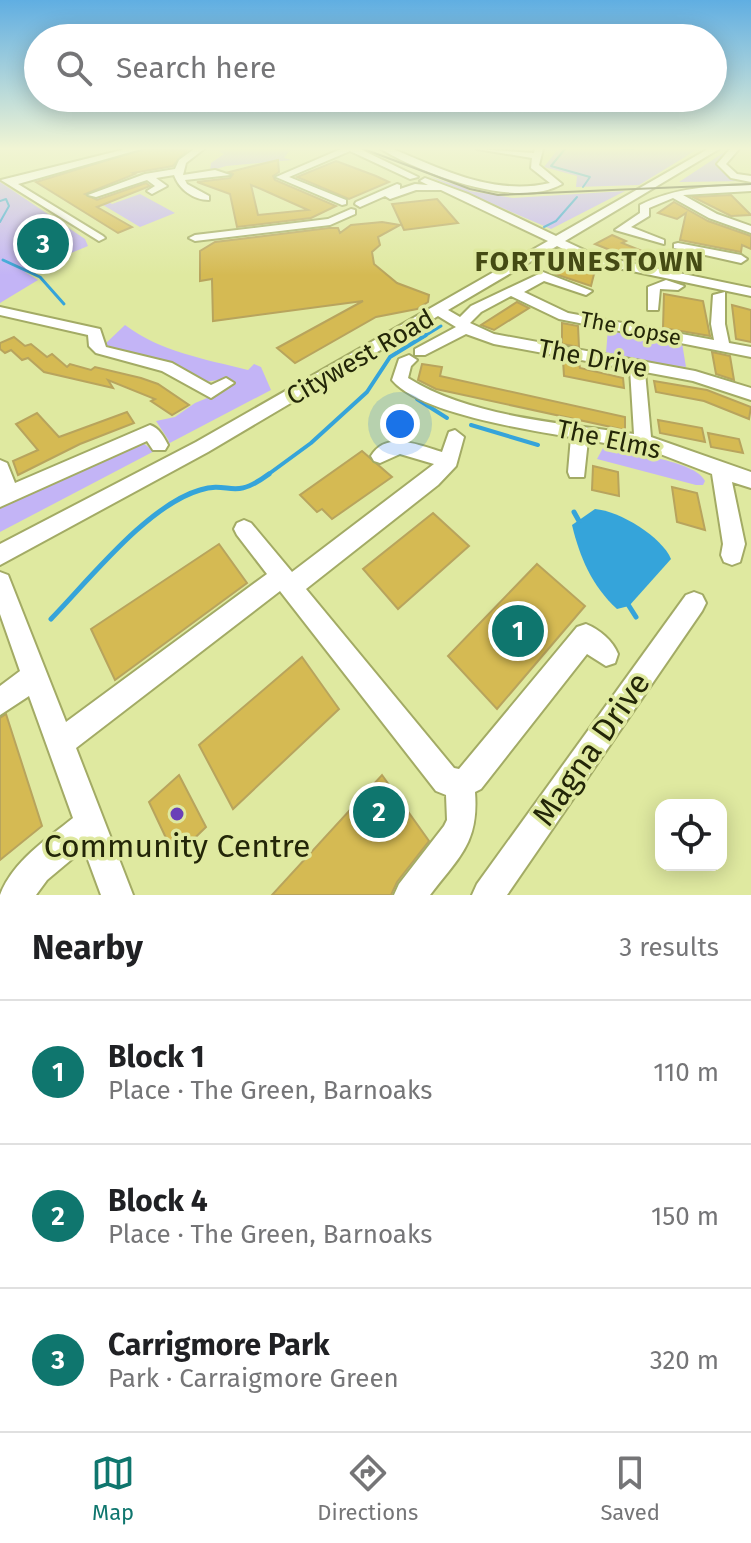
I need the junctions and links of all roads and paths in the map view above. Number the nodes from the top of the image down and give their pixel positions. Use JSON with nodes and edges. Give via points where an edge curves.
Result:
{"nodes":[{"id":1,"x":22,"y":191,"type":"edge"},
{"id":2,"x":105,"y":191,"type":"edge"},
{"id":3,"x":192,"y":191,"type":"edge"},
{"id":4,"x":315,"y":191,"type":"edge"},
{"id":5,"x":394,"y":191,"type":"edge"},
{"id":6,"x":399,"y":191,"type":"edge"},
{"id":7,"x":411,"y":191,"type":"edge"},
{"id":8,"x":437,"y":191,"type":"edge"},
{"id":9,"x":443,"y":191,"type":"edge"},
{"id":10,"x":644,"y":191,"type":"edge"},
{"id":11,"x":682,"y":191,"type":"edge"},
{"id":12,"x":673,"y":194,"type":"junction"},
{"id":13,"x":93,"y":195,"type":"dead end"},
{"id":14,"x":390,"y":196,"type":"junction"},
{"id":15,"x":205,"y":198,"type":"dead end"},
{"id":16,"x":342,"y":202,"type":"dead end"},
{"id":17,"x":359,"y":208,"type":"junction"},
{"id":18,"x":496,"y":212,"type":"junction"},
{"id":19,"x":751,"y":220,"type":"edge"},
{"id":20,"x":728,"y":222,"type":"junction"},
{"id":21,"x":751,"y":230,"type":"edge"},
{"id":22,"x":99,"y":238,"type":"dead end"},
{"id":23,"x":195,"y":238,"type":"dead end"},
{"id":24,"x":660,"y":242,"type":"dead end"},
{"id":25,"x":556,"y":243,"type":"junction"},
{"id":26,"x":678,"y":246,"type":"dead end"},
{"id":27,"x":702,"y":251,"type":"junction"},
{"id":28,"x":741,"y":259,"type":"dead end"},
{"id":29,"x":696,"y":281,"type":"junction"},
{"id":30,"x":516,"y":291,"type":"junction"},
{"id":31,"x":586,"y":291,"type":"dead end"},
{"id":32,"x":751,"y":292,"type":"edge"},
{"id":33,"x":720,"y":295,"type":"junction"},
{"id":34,"x":751,"y":300,"type":"edge"},
{"id":35,"x":653,"y":307,"type":"dead end"},
{"id":36,"x":0,"y":311,"type":"edge"},
{"id":37,"x":439,"y":311,"type":"junction"},
{"id":38,"x":601,"y":323,"type":"junction"},
{"id":39,"x":464,"y":326,"type":"junction"},
{"id":40,"x":690,"y":340,"type":"junction"},
{"id":41,"x":722,"y":345,"type":"junction"},
{"id":42,"x":751,"y":352,"type":"edge"},
{"id":43,"x":599,"y":359,"type":"junction"},
{"id":44,"x":637,"y":366,"type":"junction"},
{"id":45,"x":695,"y":376,"type":"junction"},
{"id":46,"x":226,"y":383,"type":"dead end"},
{"id":47,"x":751,"y":394,"type":"edge"},
{"id":48,"x":464,"y":407,"type":"junction"},
{"id":49,"x":580,"y":433,"type":"junction"},
{"id":50,"x":643,"y":442,"type":"junction"},
{"id":51,"x":159,"y":445,"type":"dead end"},
{"id":52,"x":380,"y":456,"type":"dead end"},
{"id":53,"x":449,"y":461,"type":"junction"},
{"id":54,"x":0,"y":468,"type":"edge"},
{"id":55,"x":577,"y":472,"type":"dead end"},
{"id":56,"x":721,"y":472,"type":"junction"},
{"id":57,"x":751,"y":480,"type":"edge"},
{"id":58,"x":5,"y":497,"type":"edge"},
{"id":59,"x":244,"y":529,"type":"dead end"},
{"id":60,"x":0,"y":555,"type":"edge"},
{"id":61,"x":732,"y":555,"type":"dead end"},
{"id":62,"x":286,"y":582,"type":"junction"},
{"id":63,"x":0,"y":583,"type":"edge"},
{"id":64,"x":694,"y":603,"type":"dead end"},
{"id":65,"x":606,"y":654,"type":"dead end"},
{"id":66,"x":35,"y":676,"type":"junction"},
{"id":67,"x":0,"y":702,"type":"edge"},
{"id":68,"x":62,"y":742,"type":"junction"},
{"id":69,"x":460,"y":784,"type":"junction"},
{"id":70,"x":90,"y":824,"type":"junction"},
{"id":71,"x":16,"y":895,"type":"edge"},
{"id":72,"x":117,"y":895,"type":"edge"},
{"id":73,"x":410,"y":895,"type":"edge"},
{"id":74,"x":488,"y":895,"type":"edge"}],
"edges":[{"from":1,"to":22,"type":"street"},
{"from":2,"to":13,"type":"street"},
{"from":3,"to":15,"type":"street"},
{"from":4,"to":16,"type":"street"},
{"from":5,"to":17,"type":"street"},
{"from":6,"to":14,"type":"street"},
{"from":7,"to":14,"type":"street"},
{"from":8,"to":18,"type":"street"},
{"from":9,"to":18,"type":"street"},
{"from":10,"to":25,"type":"street","name":"Citywest Road"},
{"from":11,"to":12,"type":"street"},
{"from":12,"to":20,"type":"street"},
{"from":12,"to":24,"type":"street","via":[[644,207],[645,214],[622,229]]},
{"from":14,"to":17,"type":"street"},
{"from":17,"to":23,"type":"street","via":[[330,222]]},
{"from":18,"to":25,"type":"street"},
{"from":19,"to":20,"type":"street"},
{"from":20,"to":21,"type":"street"},
{"from":25,"to":29,"type":"street","via":[[610,264]]},
{"from":25,"to":37,"type":"street","name":"Citywest Road"},
{"from":26,"to":27,"type":"street"},
{"from":27,"to":28,"type":"street"},
{"from":27,"to":29,"type":"street"},
{"from":29,"to":32,"type":"street"},
{"from":30,"to":31,"type":"street","name":"The Copse","via":[[543,276]]},
{"from":30,"to":38,"type":"street","name":"The Copse","via":[[564,316]]},
{"from":30,"to":39,"type":"street","name":"The Copse","via":[[497,297]]},
{"from":33,"to":34,"type":"street"},
{"from":33,"to":35,"type":"street","via":[[658,285]]},
{"from":33,"to":41,"type":"street"},
{"from":36,"to":46,"type":"street","via":[[95,332],[101,350],[167,367],[211,392]]},
{"from":37,"to":39,"type":"street","name":"The Drive"},
{"from":37,"to":60,"type":"street","name":"Citywest Road","via":[[189,455]]},
{"from":38,"to":40,"type":"street","name":"The Copse"},
{"from":38,"to":43,"type":"street"},
{"from":39,"to":43,"type":"street","name":"The Drive","via":[[494,339]]},
{"from":39,"to":48,"type":"street","name":"The Elms","via":[[415,356],[400,374],[403,383]]},
{"from":40,"to":41,"type":"street","name":"The Copse"},
{"from":40,"to":45,"type":"street"},
{"from":41,"to":42,"type":"street","name":"The Copse"},
{"from":43,"to":44,"type":"street","name":"The Drive"},
{"from":44,"to":45,"type":"street","name":"The Drive"},
{"from":44,"to":50,"type":"street"},
{"from":45,"to":47,"type":"street","name":"The Drive"},
{"from":48,"to":49,"type":"street","name":"The Elms"},
{"from":48,"to":53,"type":"street"},
{"from":49,"to":50,"type":"street","name":"The Elms"},
{"from":49,"to":55,"type":"street"},
{"from":50,"to":56,"type":"street","name":"The Elms"},
{"from":51,"to":58,"type":"street","via":[[150,432]]},
{"from":52,"to":53,"type":"street","via":[[398,447]]},
{"from":53,"to":62,"type":"street"},
{"from":54,"to":58,"type":"street"},
{"from":56,"to":57,"type":"street","name":"The Elms"},
{"from":56,"to":61,"type":"street"},
{"from":59,"to":62,"type":"street"},
{"from":62,"to":68,"type":"street"},
{"from":62,"to":69,"type":"street","via":[[446,781]]},
{"from":63,"to":66,"type":"street"},
{"from":64,"to":74,"type":"street","name":"Magna Drive"},
{"from":65,"to":69,"type":"street","via":[[586,636],[471,779]]},
{"from":66,"to":67,"type":"street"},
{"from":66,"to":68,"type":"street"},
{"from":68,"to":70,"type":"street"},
{"from":69,"to":73,"type":"street","via":[[462,821],[455,837]]},
{"from":70,"to":71,"type":"street","via":[[36,869]]},
{"from":70,"to":72,"type":"street"}]}
